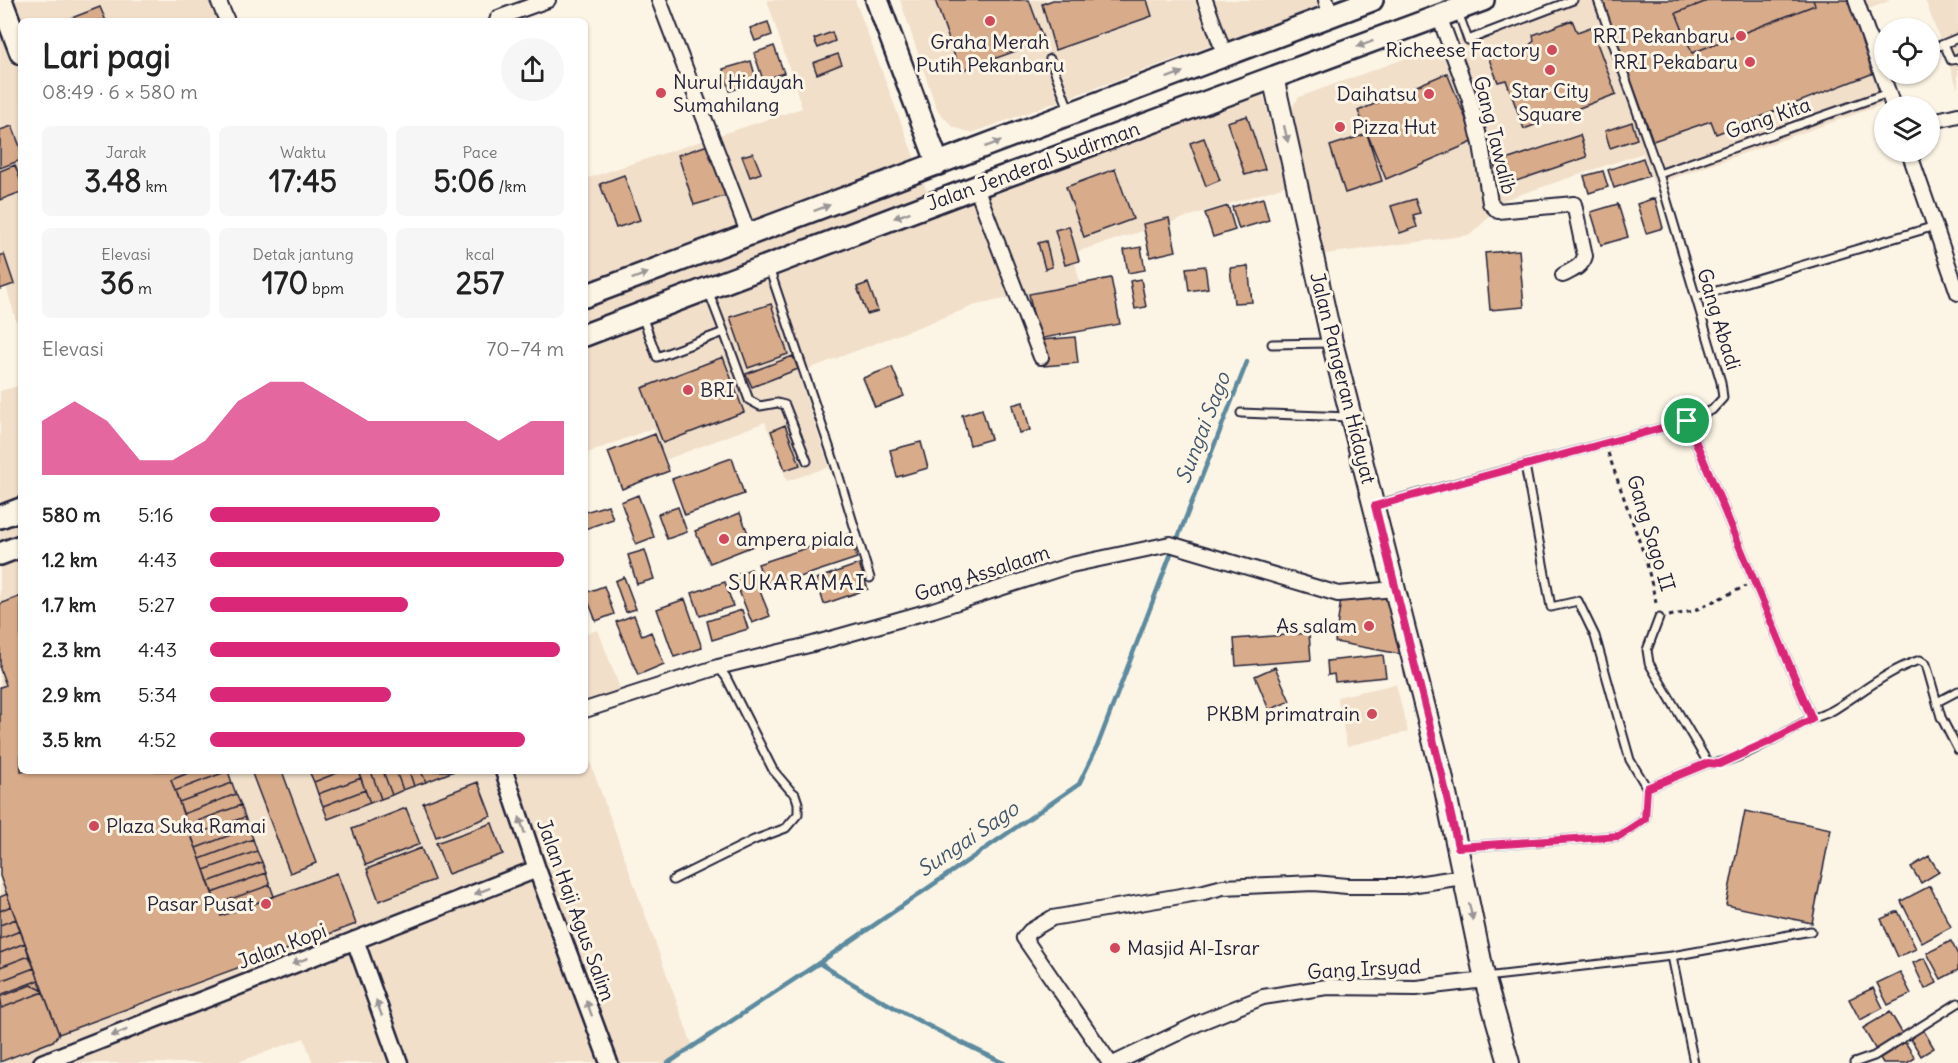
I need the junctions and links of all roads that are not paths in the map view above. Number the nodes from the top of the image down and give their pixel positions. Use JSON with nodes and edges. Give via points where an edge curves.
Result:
{"nodes":[{"id":1,"x":1,"y":0,"type":"edge"},
{"id":2,"x":218,"y":0,"type":"edge"},
{"id":3,"x":548,"y":0,"type":"edge"},
{"id":4,"x":659,"y":0,"type":"edge"},
{"id":5,"x":877,"y":0,"type":"edge"},
{"id":6,"x":1205,"y":0,"type":"edge"},
{"id":7,"x":1372,"y":0,"type":"edge"},
{"id":8,"x":1483,"y":0,"type":"edge"},
{"id":9,"x":1573,"y":0,"type":"edge"},
{"id":10,"x":1598,"y":0,"type":"edge"},
{"id":11,"x":1856,"y":0,"type":"edge"},
{"id":12,"x":1328,"y":8,"type":"edge"},
{"id":13,"x":1448,"y":13,"type":"junction"},
{"id":14,"x":226,"y":18,"type":"edge"},
{"id":15,"x":498,"y":18,"type":"edge"},
{"id":16,"x":1958,"y":38,"type":"edge"},
{"id":17,"x":1944,"y":44,"type":"junction"},
{"id":18,"x":18,"y":45,"type":"edge"},
{"id":19,"x":1940,"y":46,"type":"edge"},
{"id":20,"x":1225,"y":56,"type":"junction"},
{"id":21,"x":1050,"y":59,"type":"dead end"},
{"id":22,"x":1958,"y":59,"type":"edge"},
{"id":23,"x":1273,"y":77,"type":"junction"},
{"id":24,"x":1888,"y":93,"type":"junction"},
{"id":25,"x":1889,"y":96,"type":"edge"},
{"id":26,"x":1071,"y":114,"type":"junction"},
{"id":27,"x":1958,"y":115,"type":"edge"},
{"id":28,"x":1940,"y":119,"type":"edge"},
{"id":29,"x":1913,"y":162,"type":"edge"},
{"id":30,"x":938,"y":164,"type":"junction"},
{"id":31,"x":1659,"y":174,"type":"junction"},
{"id":32,"x":976,"y":187,"type":"junction"},
{"id":33,"x":1935,"y":226,"type":"junction"},
{"id":34,"x":749,"y":235,"type":"junction"},
{"id":35,"x":1952,"y":256,"type":"edge"},
{"id":36,"x":768,"y":265,"type":"junction"},
{"id":37,"x":1563,"y":274,"type":"dead end"},
{"id":38,"x":708,"y":288,"type":"junction"},
{"id":39,"x":1958,"y":293,"type":"edge"},
{"id":40,"x":588,"y":295,"type":"edge"},
{"id":41,"x":1696,"y":297,"type":"junction"},
{"id":42,"x":641,"y":314,"type":"junction"},
{"id":43,"x":724,"y":332,"type":"junction"},
{"id":44,"x":588,"y":333,"type":"edge"},
{"id":45,"x":1332,"y":342,"type":"junction"},
{"id":46,"x":1272,"y":344,"type":"dead end"},
{"id":47,"x":1041,"y":357,"type":"dead end"},
{"id":48,"x":1241,"y":413,"type":"dead end"},
{"id":49,"x":1352,"y":418,"type":"junction"},
{"id":50,"x":1687,"y":421,"type":"junction"},
{"id":51,"x":807,"y":461,"type":"dead end"},
{"id":52,"x":1525,"y":465,"type":"junction"},
{"id":53,"x":1375,"y":506,"type":"junction"},
{"id":54,"x":18,"y":510,"type":"edge"},
{"id":55,"x":0,"y":517,"type":"edge"},
{"id":56,"x":18,"y":547,"type":"edge"},
{"id":57,"x":0,"y":554,"type":"edge"},
{"id":58,"x":870,"y":578,"type":"dead end"},
{"id":59,"x":1395,"y":589,"type":"junction"},
{"id":60,"x":1659,"y":618,"type":"road end"},
{"id":61,"x":718,"y":667,"type":"junction"},
{"id":62,"x":1958,"y":691,"type":"edge"},
{"id":63,"x":1937,"y":702,"type":"junction"},
{"id":64,"x":588,"y":709,"type":"edge"},
{"id":65,"x":1812,"y":719,"type":"junction"},
{"id":66,"x":1958,"y":750,"type":"edge"},
{"id":67,"x":1707,"y":762,"type":"junction"},
{"id":68,"x":505,"y":774,"type":"edge"},
{"id":69,"x":1647,"y":788,"type":"junction"},
{"id":70,"x":1458,"y":847,"type":"junction"},
{"id":71,"x":537,"y":869,"type":"junction"},
{"id":72,"x":1463,"y":877,"type":"junction"},
{"id":73,"x":673,"y":880,"type":"dead end"},
{"id":74,"x":1811,"y":931,"type":"dead end"},
{"id":75,"x":355,"y":940,"type":"junction"},
{"id":76,"x":1671,"y":956,"type":"junction"},
{"id":77,"x":1485,"y":978,"type":"junction"},
{"id":78,"x":1958,"y":1003,"type":"edge"},
{"id":79,"x":42,"y":1063,"type":"edge"},
{"id":80,"x":399,"y":1063,"type":"edge"},
{"id":81,"x":609,"y":1063,"type":"edge"},
{"id":82,"x":1110,"y":1063,"type":"edge"},
{"id":83,"x":1115,"y":1063,"type":"edge"},
{"id":84,"x":1509,"y":1063,"type":"edge"},
{"id":85,"x":1694,"y":1063,"type":"edge"},
{"id":86,"x":1854,"y":1063,"type":"edge"}],
"edges":[{"from":1,"to":18,"type":"main road"},
{"from":2,"to":14,"type":"street"},
{"from":3,"to":15,"type":"street"},
{"from":4,"to":34,"type":"street"},
{"from":5,"to":30,"type":"main road"},
{"from":6,"to":20,"type":"street"},
{"from":7,"to":12,"type":"main road","name":"Jalan Jenderal Sudirman"},
{"from":8,"to":13,"type":"main road","name":"Jalan Jenderal Sudirman"},
{"from":9,"to":13,"type":"lane","via":[[1468,40]]},
{"from":10,"to":31,"type":"lane","name":"Gang Abadi"},
{"from":11,"to":24,"type":"street"},
{"from":12,"to":20,"type":"main road","name":"Jalan Jenderal Sudirman"},
{"from":13,"to":23,"type":"main road","name":"Jalan Jenderal Sudirman","one_way":true},
{"from":13,"to":37,"type":"street","name":"Gang Tawalib","via":[[1493,208],[1498,212],[1574,204],[1586,256],[1577,268]]},
{"from":16,"to":17,"type":"lane"},
{"from":17,"to":19,"type":"lane"},
{"from":17,"to":22,"type":"lane","via":[[1951,60]]},
{"from":26,"to":20,"type":"main road","name":"Jalan Jenderal Sudirman","one_way":true},
{"from":21,"to":26,"type":"lane"},
{"from":23,"to":32,"type":"main road","name":"Jalan Jenderal Sudirman"},
{"from":23,"to":45,"type":"main road","name":"Jalan Pangeran Hidayat","one_way":true},
{"from":24,"to":25,"type":"street"},
{"from":24,"to":31,"type":"lane","name":"Gang Kita"},
{"from":30,"to":26,"type":"main road","name":"Jalan Jenderal Sudirman","one_way":true},
{"from":27,"to":28,"type":"street"},
{"from":29,"to":33,"type":"street"},
{"from":34,"to":30,"type":"main road","name":"Jalan Jenderal Sudirman","one_way":true},
{"from":31,"to":41,"type":"lane","name":"Gang Abadi"},
{"from":32,"to":36,"type":"main road","name":"Jalan Jenderal Sudirman","one_way":true},
{"from":32,"to":47,"type":"street"},
{"from":33,"to":35,"type":"street"},
{"from":33,"to":41,"type":"lane"},
{"from":40,"to":34,"type":"main road","name":"Jalan Jenderal Sudirman","one_way":true},
{"from":35,"to":39,"type":"street"},
{"from":36,"to":38,"type":"main road","name":"Jalan Jenderal Sudirman"},
{"from":36,"to":58,"type":"lane"},
{"from":38,"to":42,"type":"main road","name":"Jalan Jenderal Sudirman"},
{"from":38,"to":43,"type":"lane"},
{"from":41,"to":50,"type":"lane","name":"Gang Abadi","via":[[1723,398],[1712,410]]},
{"from":42,"to":43,"type":"lane","via":[[657,357]]},
{"from":42,"to":44,"type":"main road","name":"Jalan Jenderal Sudirman"},
{"from":43,"to":51,"type":"lane","via":[[749,400],[760,406],[784,405]]},
{"from":45,"to":46,"type":"lane"},
{"from":45,"to":49,"type":"main road","name":"Jalan Pangeran Hidayat"},
{"from":48,"to":49,"type":"lane"},
{"from":49,"to":53,"type":"main road","name":"Jalan Pangeran Hidayat"},
{"from":50,"to":52,"type":"lane","name":"Gang Abadi"},
{"from":50,"to":65,"type":"lane"},
{"from":52,"to":53,"type":"lane","name":"Gang Abadi"},
{"from":52,"to":69,"type":"lane","via":[[1551,607],[1578,601],[1595,636],[1630,760]]},
{"from":53,"to":59,"type":"main road","name":"Jalan Pangeran Hidayat"},
{"from":54,"to":55,"type":"main road"},
{"from":56,"to":57,"type":"main road"},
{"from":59,"to":61,"type":"street","name":"Gang Assalaam","via":[[1338,594],[1170,544],[1071,565],[933,610]]},
{"from":59,"to":70,"type":"main road","name":"Jalan Pangeran Hidayat"},
{"from":60,"to":67,"type":"lane","name":"Gang Sago II","via":[[1647,657]]},
{"from":61,"to":64,"type":"street","name":"Gang Assalaam"},
{"from":61,"to":73,"type":"lane","via":[[773,770],[795,794],[798,813],[786,828]]},
{"from":62,"to":63,"type":"lane"},
{"from":63,"to":65,"type":"lane","via":[[1926,664],[1916,660]]},
{"from":63,"to":66,"type":"lane"},
{"from":65,"to":67,"type":"lane","via":[[1719,764]]},
{"from":67,"to":69,"type":"lane"},
{"from":71,"to":68,"type":"street","name":"Jalan Haji Agus Salim","one_way":true},
{"from":69,"to":70,"type":"lane","via":[[1645,819],[1619,836]]},
{"from":70,"to":72,"type":"main road","name":"Jalan Pangeran Hidayat"},
{"from":71,"to":75,"type":"street","name":"Jalan Kopi","one_way":true},
{"from":81,"to":71,"type":"street","name":"Jalan Haji Agus Salim","one_way":true},
{"from":72,"to":77,"type":"main road","name":"Jalan Pangeran Hidayat","one_way":true},
{"from":72,"to":82,"type":"street","via":[[1403,886],[1314,883],[1223,887],[1052,918],[1023,938]]},
{"from":74,"to":76,"type":"lane"},
{"from":75,"to":79,"type":"street","name":"Jalan Kopi","one_way":true},
{"from":80,"to":75,"type":"street","one_way":true},
{"from":76,"to":77,"type":"lane"},
{"from":76,"to":85,"type":"lane"},
{"from":77,"to":83,"type":"street","name":"Gang Irsyad","via":[[1416,988],[1327,987],[1263,997]]},
{"from":77,"to":84,"type":"main road","name":"Jalan Pangeran Hidayat"},
{"from":78,"to":86,"type":"lane","via":[[1874,1056]]}]}
